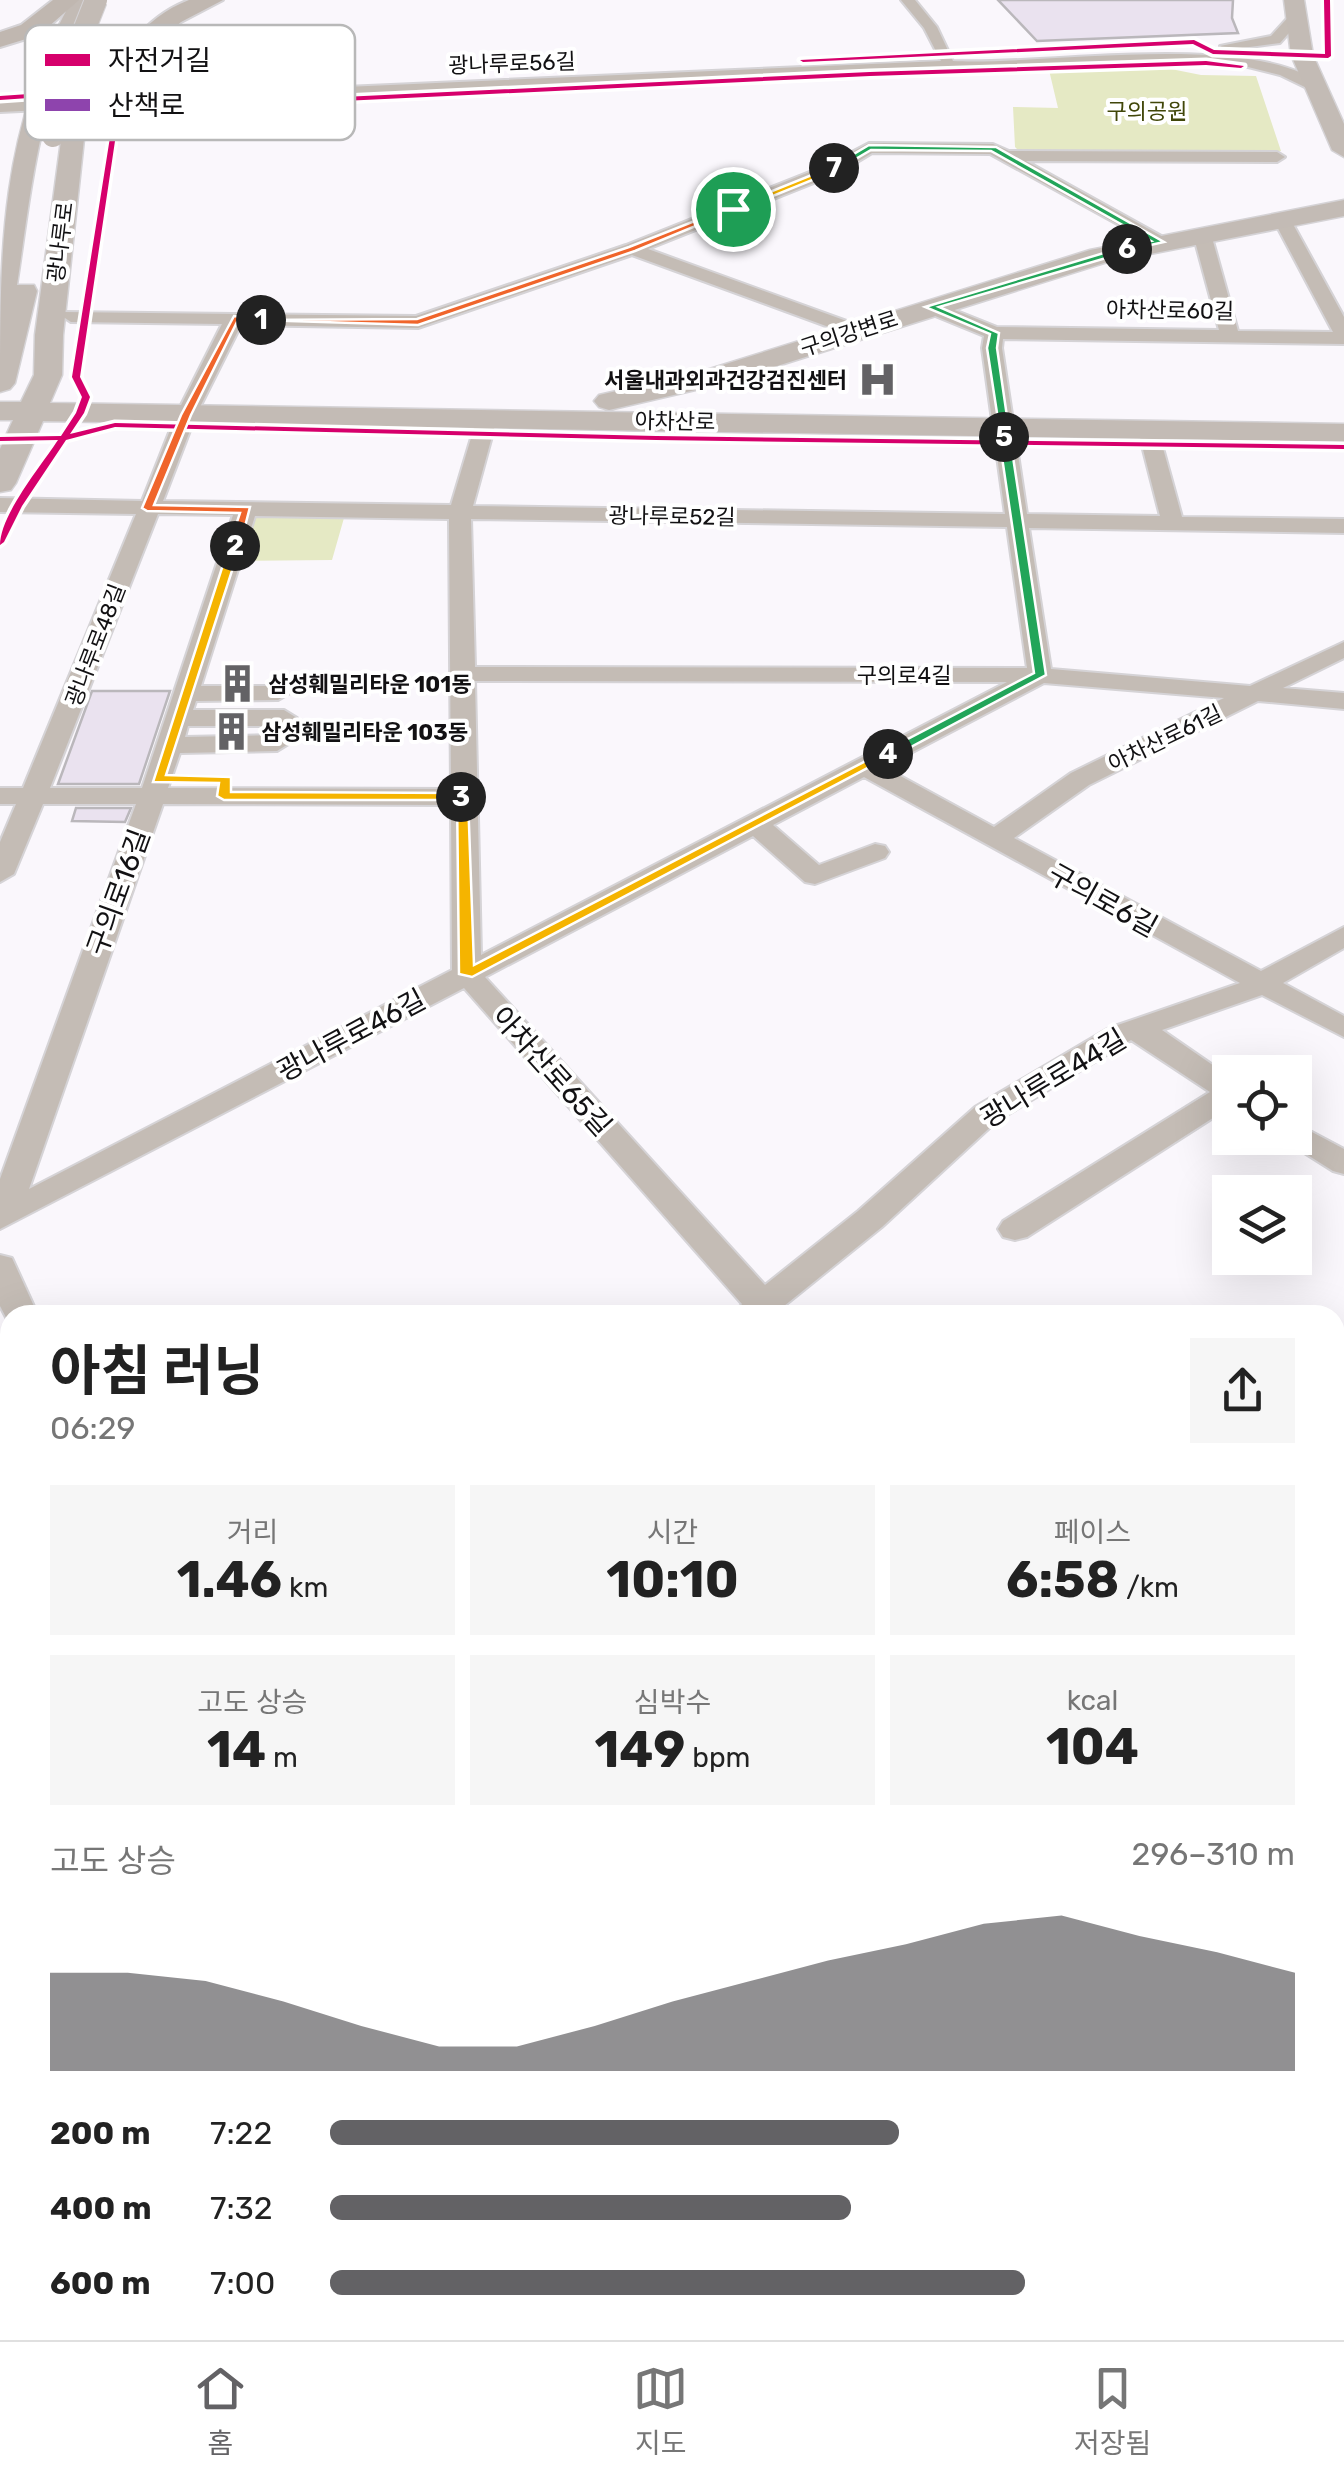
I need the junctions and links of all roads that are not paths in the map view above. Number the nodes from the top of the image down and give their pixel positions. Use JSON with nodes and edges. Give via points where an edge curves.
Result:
{"nodes":[{"id":1,"x":68,"y":0,"type":"edge"},
{"id":2,"x":82,"y":0,"type":"edge"},
{"id":3,"x":96,"y":0,"type":"edge"},
{"id":4,"x":116,"y":0,"type":"edge"},
{"id":5,"x":211,"y":0,"type":"edge"},
{"id":6,"x":908,"y":0,"type":"edge"},
{"id":7,"x":1295,"y":8,"type":"edge"},
{"id":8,"x":36,"y":25,"type":"edge"},
{"id":9,"x":67,"y":25,"type":"edge"},
{"id":10,"x":86,"y":25,"type":"edge"},
{"id":11,"x":104,"y":25,"type":"edge"},
{"id":12,"x":161,"y":25,"type":"edge"},
{"id":13,"x":25,"y":32,"type":"edge"},
{"id":14,"x":0,"y":40,"type":"edge"},
{"id":15,"x":947,"y":59,"type":"junction"},
{"id":16,"x":918,"y":64,"type":"junction"},
{"id":17,"x":1318,"y":88,"type":"junction"},
{"id":18,"x":355,"y":90,"type":"edge"},
{"id":19,"x":25,"y":105,"type":"edge"},
{"id":20,"x":0,"y":106,"type":"edge"},
{"id":21,"x":28,"y":140,"type":"edge"},
{"id":22,"x":53,"y":140,"type":"edge"},
{"id":23,"x":76,"y":140,"type":"edge"},
{"id":24,"x":99,"y":140,"type":"edge"},
{"id":25,"x":1005,"y":156,"type":"junction"},
{"id":26,"x":1278,"y":157,"type":"dead end"},
{"id":27,"x":1341,"y":162,"type":"edge"},
{"id":28,"x":1293,"y":217,"type":"junction"},
{"id":29,"x":1202,"y":234,"type":"junction"},
{"id":30,"x":1159,"y":242,"type":"junction"},
{"id":31,"x":632,"y":249,"type":"junction"},
{"id":32,"x":930,"y":307,"type":"junction"},
{"id":33,"x":234,"y":319,"type":"junction"},
{"id":34,"x":856,"y":330,"type":"junction"},
{"id":35,"x":994,"y":333,"type":"junction"},
{"id":36,"x":10,"y":334,"type":"edge"},
{"id":37,"x":57,"y":336,"type":"junction"},
{"id":38,"x":1230,"y":336,"type":"junction"},
{"id":39,"x":1344,"y":336,"type":"edge"},
{"id":40,"x":707,"y":379,"type":"junction"},
{"id":41,"x":0,"y":384,"type":"edge"},
{"id":42,"x":0,"y":410,"type":"edge"},
{"id":43,"x":33,"y":412,"type":"junction"},
{"id":44,"x":186,"y":415,"type":"junction"},
{"id":45,"x":500,"y":418,"type":"junction"},
{"id":46,"x":662,"y":420,"type":"junction"},
{"id":47,"x":1003,"y":428,"type":"junction"},
{"id":48,"x":1148,"y":430,"type":"junction"},
{"id":49,"x":1344,"y":433,"type":"edge"},
{"id":50,"x":0,"y":483,"type":"edge"},
{"id":51,"x":0,"y":505,"type":"edge"},
{"id":52,"x":147,"y":508,"type":"junction"},
{"id":53,"x":246,"y":510,"type":"junction"},
{"id":54,"x":460,"y":513,"type":"junction"},
{"id":55,"x":1017,"y":521,"type":"junction"},
{"id":56,"x":1173,"y":524,"type":"junction"},
{"id":57,"x":1344,"y":526,"type":"edge"},
{"id":58,"x":1344,"y":649,"type":"edge"},
{"id":59,"x":462,"y":674,"type":"junction"},
{"id":60,"x":1040,"y":675,"type":"junction"},
{"id":61,"x":1258,"y":693,"type":"junction"},
{"id":62,"x":1344,"y":701,"type":"edge"},
{"id":63,"x":180,"y":706,"type":"junction"},
{"id":64,"x":169,"y":744,"type":"junction"},
{"id":65,"x":864,"y":767,"type":"junction"},
{"id":66,"x":155,"y":787,"type":"junction"},
{"id":67,"x":0,"y":796,"type":"edge"},
{"id":68,"x":32,"y":797,"type":"junction"},
{"id":69,"x":464,"y":797,"type":"junction"},
{"id":70,"x":755,"y":824,"type":"junction"},
{"id":71,"x":994,"y":840,"type":"junction"},
{"id":72,"x":875,"y":852,"type":"dead end"},
{"id":73,"x":0,"y":874,"type":"edge"},
{"id":74,"x":1344,"y":936,"type":"edge"},
{"id":75,"x":467,"y":974,"type":"junction"},
{"id":76,"x":1258,"y":984,"type":"junction"},
{"id":77,"x":1138,"y":1028,"type":"junction"},
{"id":78,"x":1344,"y":1028,"type":"edge"},
{"id":79,"x":1212,"y":1079,"type":"edge"},
{"id":80,"x":1212,"y":1103,"type":"edge"},
{"id":81,"x":1312,"y":1144,"type":"edge"},
{"id":82,"x":1344,"y":1164,"type":"edge"},
{"id":83,"x":2,"y":1217,"type":"edge"},
{"id":84,"x":1014,"y":1229,"type":"dead end"},
{"id":85,"x":0,"y":1266,"type":"edge"},
{"id":86,"x":17,"y":1305,"type":"edge"},
{"id":87,"x":755,"y":1305,"type":"edge"},
{"id":88,"x":771,"y":1305,"type":"edge"}],
"edges":[{"from":1,"to":8,"type":"highway"},
{"from":2,"to":9,"type":"main road"},
{"from":3,"to":10,"type":"main road","name":"광나루로","bridge":true},
{"from":4,"to":11,"type":"main road","name":"광나루로"},
{"from":5,"to":12,"type":"highway"},
{"from":6,"to":15,"type":"street"},
{"from":7,"to":15,"type":"street","name":"광나루로56길","via":[[1275,40],[1258,44]]},
{"from":7,"to":17,"type":"main road","via":[[1302,56]]},
{"from":13,"to":14,"type":"highway"},
{"from":15,"to":16,"type":"street","name":"광나루로56길"},
{"from":16,"to":17,"type":"street","name":"광나루로56길","via":[[1228,58]]},
{"from":16,"to":18,"type":"street","name":"광나루로56길"},
{"from":17,"to":27,"type":"main road"},
{"from":19,"to":20,"type":"street","name":"광나루로56길"},
{"from":21,"to":36,"type":"main road","via":[[1,304]]},
{"from":22,"to":36,"type":"main road","name":"광나루로","bridge":true},
{"from":23,"to":37,"type":"main road","name":"광나루로"},
{"from":24,"to":37,"type":"main road"},
{"from":25,"to":26,"type":"street"},
{"from":25,"to":30,"type":"street"},
{"from":25,"to":31,"type":"street","via":[[993,149],[869,148],[833,169]]},
{"from":27,"to":28,"type":"main road","name":"구의강변로"},
{"from":28,"to":29,"type":"main road","name":"구의강변로"},
{"from":28,"to":39,"type":"street"},
{"from":29,"to":30,"type":"main road","name":"구의강변로"},
{"from":29,"to":38,"type":"street"},
{"from":30,"to":32,"type":"main road","name":"구의강변로"},
{"from":31,"to":33,"type":"street","via":[[418,322]]},
{"from":31,"to":34,"type":"street"},
{"from":32,"to":34,"type":"main road","name":"구의강변로"},
{"from":32,"to":35,"type":"street"},
{"from":33,"to":37,"type":"street"},
{"from":33,"to":44,"type":"street"},
{"from":34,"to":40,"type":"main road","name":"구의강변로"},
{"from":35,"to":38,"type":"street","name":"아차산로60길"},
{"from":35,"to":47,"type":"street"},
{"from":36,"to":41,"type":"main road","name":"광나루로"},
{"from":37,"to":43,"type":"main road","name":"광나루로"},
{"from":38,"to":39,"type":"street","name":"아차산로60길"},
{"from":40,"to":45,"type":"main road"},
{"from":40,"to":46,"type":"main road","name":"구의강변로"},
{"from":42,"to":43,"type":"main road","name":"아차산로"},
{"from":43,"to":44,"type":"main road","name":"아차산로"},
{"from":43,"to":50,"type":"main road","name":"광나루로"},
{"from":44,"to":45,"type":"main road","name":"아차산로"},
{"from":44,"to":52,"type":"street","name":"광나루로48길"},
{"from":45,"to":46,"type":"main road","name":"아차산로"},
{"from":45,"to":54,"type":"street"},
{"from":46,"to":47,"type":"main road","name":"아차산로"},
{"from":47,"to":48,"type":"main road","name":"아차산로"},
{"from":47,"to":55,"type":"street"},
{"from":48,"to":49,"type":"main road","name":"아차산로"},
{"from":48,"to":56,"type":"street"},
{"from":51,"to":52,"type":"street","name":"광나루로52길"},
{"from":52,"to":53,"type":"street","name":"광나루로52길"},
{"from":52,"to":68,"type":"street","name":"광나루로48길"},
{"from":53,"to":54,"type":"street","name":"광나루로52길"},
{"from":53,"to":63,"type":"street","name":"구의로16길"},
{"from":54,"to":55,"type":"street","name":"광나루로52길"},
{"from":54,"to":59,"type":"street"},
{"from":55,"to":56,"type":"street","name":"광나루로52길"},
{"from":55,"to":60,"type":"street"},
{"from":56,"to":57,"type":"street","name":"광나루로52길"},
{"from":58,"to":61,"type":"street","name":"아차산로61길"},
{"from":59,"to":60,"type":"street","name":"구의로4길"},
{"from":59,"to":69,"type":"street"},
{"from":60,"to":61,"type":"street","name":"구의로4길"},
{"from":60,"to":65,"type":"street","name":"광나루로46길"},
{"from":61,"to":62,"type":"street","name":"구의로4길"},
{"from":61,"to":71,"type":"street","name":"아차산로61길","via":[[1080,778]]},
{"from":63,"to":64,"type":"street","name":"구의로16길"},
{"from":63,"to":64,"type":"street","via":[[280,718]]},
{"from":64,"to":66,"type":"street","name":"구의로16길"},
{"from":65,"to":70,"type":"street","name":"광나루로46길"},
{"from":65,"to":71,"type":"street","name":"구의로6길"},
{"from":66,"to":68,"type":"street"},
{"from":66,"to":69,"type":"street","via":[[224,796]]},
{"from":66,"to":83,"type":"street","name":"구의로16길"},
{"from":67,"to":68,"type":"street"},
{"from":68,"to":73,"type":"street","name":"광나루로48길"},
{"from":69,"to":75,"type":"street"},
{"from":70,"to":72,"type":"street","via":[[815,876]]},
{"from":70,"to":75,"type":"street","name":"광나루로46길"},
{"from":71,"to":76,"type":"street","name":"구의로6길"},
{"from":74,"to":76,"type":"street","name":"광나루로44길"},
{"from":75,"to":83,"type":"street","name":"광나루로46길"},
{"from":75,"to":87,"type":"street","name":"아차산로65길"},
{"from":76,"to":77,"type":"street","name":"광나루로44길"},
{"from":76,"to":78,"type":"street","name":"구의로6길"},
{"from":77,"to":79,"type":"street"},
{"from":77,"to":88,"type":"street","name":"광나루로44길","via":[[986,1114]]},
{"from":80,"to":84,"type":"street"},
{"from":81,"to":82,"type":"street"},
{"from":85,"to":86,"type":"street"}]}
